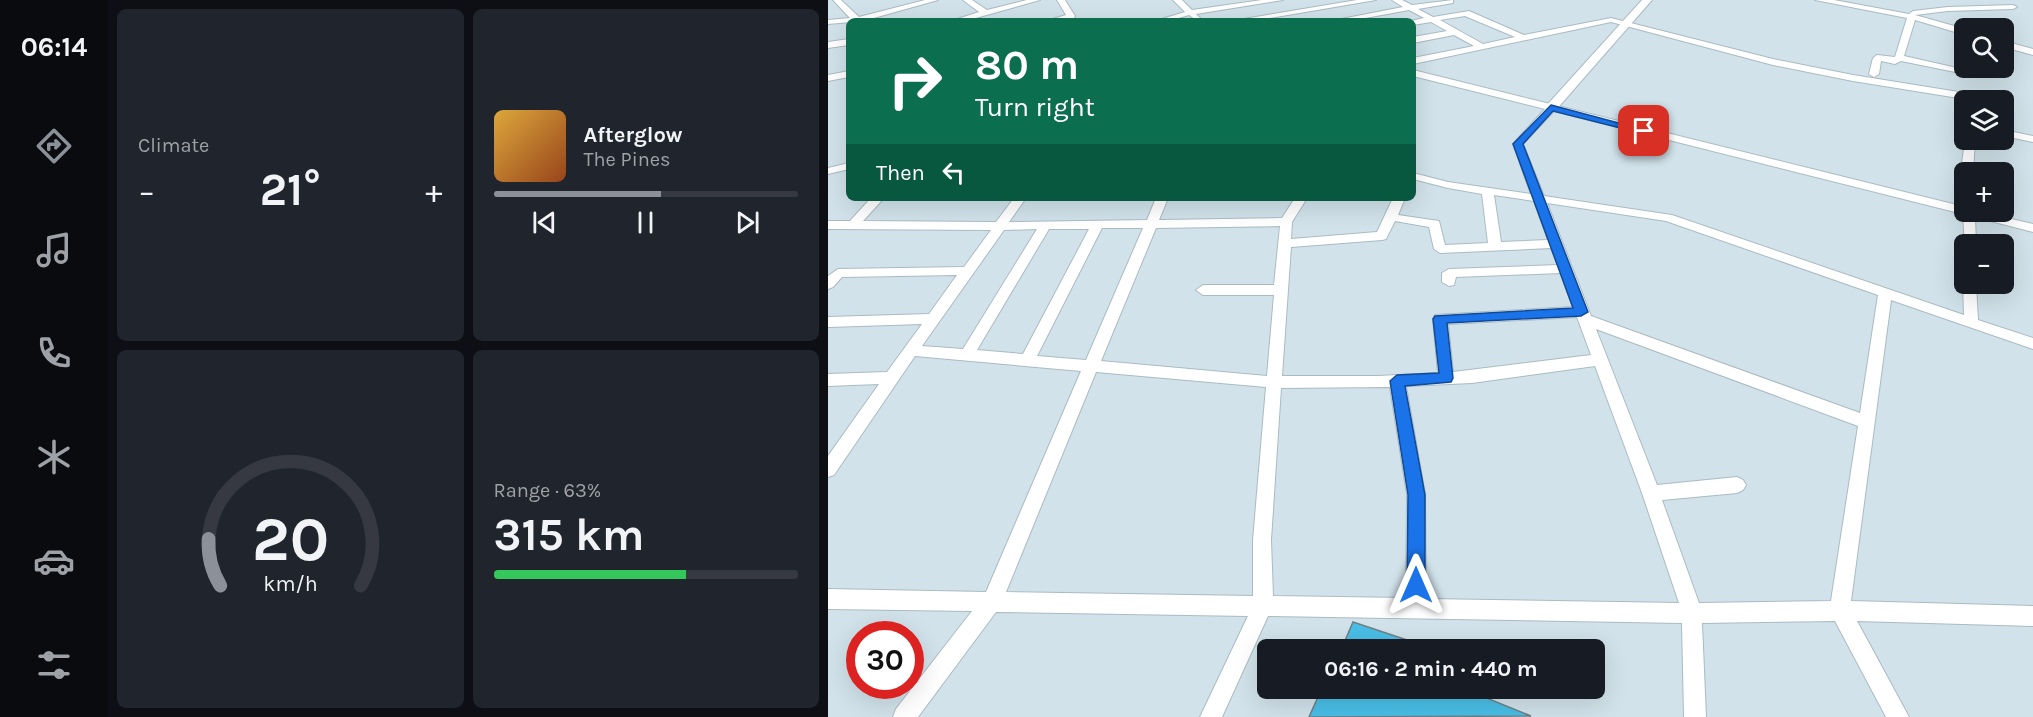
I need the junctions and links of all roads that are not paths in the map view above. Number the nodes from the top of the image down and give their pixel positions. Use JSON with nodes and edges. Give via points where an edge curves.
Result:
{"nodes":[{"id":1,"x":934,"y":0,"type":"edge"},
{"id":2,"x":967,"y":0,"type":"edge"},
{"id":3,"x":1036,"y":0,"type":"edge"},
{"id":4,"x":1061,"y":0,"type":"edge"},
{"id":5,"x":1180,"y":0,"type":"edge"},
{"id":6,"x":1279,"y":0,"type":"edge"},
{"id":7,"x":1289,"y":0,"type":"edge"},
{"id":8,"x":1372,"y":0,"type":"edge"},
{"id":9,"x":1396,"y":0,"type":"edge"},
{"id":10,"x":1647,"y":0,"type":"edge"},
{"id":11,"x":1819,"y":0,"type":"edge"},
{"id":12,"x":1450,"y":1,"type":"edge"},
{"id":13,"x":843,"y":2,"type":"edge"},
{"id":14,"x":1868,"y":3,"type":"edge"},
{"id":15,"x":2013,"y":7,"type":"dead end"},
{"id":16,"x":1411,"y":8,"type":"junction"},
{"id":17,"x":998,"y":10,"type":"junction"},
{"id":18,"x":1300,"y":11,"type":"junction"},
{"id":19,"x":1192,"y":12,"type":"junction"},
{"id":20,"x":985,"y":13,"type":"junction"},
{"id":21,"x":1910,"y":15,"type":"junction"},
{"id":22,"x":855,"y":18,"type":"edge"},
{"id":23,"x":868,"y":18,"type":"edge"},
{"id":24,"x":967,"y":18,"type":"edge"},
{"id":25,"x":1005,"y":18,"type":"edge"},
{"id":26,"x":1063,"y":18,"type":"edge"},
{"id":27,"x":1170,"y":18,"type":"edge"},
{"id":28,"x":1195,"y":18,"type":"edge"},
{"id":29,"x":1255,"y":18,"type":"edge"},
{"id":30,"x":1307,"y":18,"type":"edge"},
{"id":31,"x":1353,"y":18,"type":"edge"},
{"id":32,"x":1430,"y":20,"type":"junction"},
{"id":33,"x":846,"y":21,"type":"edge"},
{"id":34,"x":828,"y":22,"type":"edge"},
{"id":35,"x":1416,"y":22,"type":"edge"},
{"id":36,"x":1625,"y":23,"type":"junction"},
{"id":37,"x":1954,"y":29,"type":"edge"},
{"id":38,"x":1454,"y":32,"type":"junction"},
{"id":39,"x":1523,"y":38,"type":"junction"},
{"id":40,"x":1416,"y":39,"type":"edge"},
{"id":41,"x":846,"y":42,"type":"edge"},
{"id":42,"x":828,"y":45,"type":"edge"},
{"id":43,"x":1481,"y":46,"type":"junction"},
{"id":44,"x":2014,"y":46,"type":"edge"},
{"id":45,"x":2033,"y":51,"type":"edge"},
{"id":46,"x":1899,"y":58,"type":"junction"},
{"id":47,"x":1416,"y":61,"type":"edge"},
{"id":48,"x":1954,"y":68,"type":"edge"},
{"id":49,"x":1416,"y":74,"type":"edge"},
{"id":50,"x":1874,"y":74,"type":"dead end"},
{"id":51,"x":846,"y":75,"type":"edge"},
{"id":52,"x":828,"y":78,"type":"edge"},
{"id":53,"x":1954,"y":96,"type":"edge"},
{"id":54,"x":1551,"y":108,"type":"junction"},
{"id":55,"x":2014,"y":135,"type":"edge"},
{"id":56,"x":2033,"y":139,"type":"edge"},
{"id":57,"x":846,"y":167,"type":"edge"},
{"id":58,"x":828,"y":171,"type":"edge"},
{"id":59,"x":1416,"y":177,"type":"edge"},
{"id":60,"x":1488,"y":191,"type":"junction"},
{"id":61,"x":1540,"y":200,"type":"junction"},
{"id":62,"x":875,"y":201,"type":"edge"},
{"id":63,"x":1018,"y":201,"type":"edge"},
{"id":64,"x":1161,"y":201,"type":"edge"},
{"id":65,"x":1299,"y":201,"type":"edge"},
{"id":66,"x":1398,"y":201,"type":"edge"},
{"id":67,"x":1954,"y":208,"type":"edge"},
{"id":68,"x":1390,"y":217,"type":"junction"},
{"id":69,"x":1286,"y":222,"type":"junction"},
{"id":70,"x":2010,"y":222,"type":"edge"},
{"id":71,"x":1151,"y":223,"type":"junction"},
{"id":72,"x":1046,"y":224,"type":"junction"},
{"id":73,"x":1098,"y":224,"type":"junction"},
{"id":74,"x":828,"y":225,"type":"edge"},
{"id":75,"x":853,"y":225,"type":"junction"},
{"id":76,"x":1001,"y":226,"type":"junction"},
{"id":77,"x":2033,"y":228,"type":"edge"},
{"id":78,"x":1285,"y":243,"type":"junction"},
{"id":79,"x":1557,"y":244,"type":"junction"},
{"id":80,"x":1495,"y":247,"type":"junction"},
{"id":81,"x":1565,"y":269,"type":"junction"},
{"id":82,"x":967,"y":272,"type":"junction"},
{"id":83,"x":1449,"y":282,"type":"dead end"},
{"id":84,"x":828,"y":285,"type":"edge"},
{"id":85,"x":1203,"y":290,"type":"dead end"},
{"id":86,"x":1281,"y":290,"type":"junction"},
{"id":87,"x":1885,"y":293,"type":"junction"},
{"id":88,"x":1971,"y":294,"type":"edge"},
{"id":89,"x":1583,"y":315,"type":"junction"},
{"id":90,"x":932,"y":319,"type":"junction"},
{"id":91,"x":828,"y":322,"type":"edge"},
{"id":92,"x":1971,"y":323,"type":"junction"},
{"id":93,"x":2033,"y":344,"type":"edge"},
{"id":94,"x":911,"y":350,"type":"junction"},
{"id":95,"x":967,"y":355,"type":"junction"},
{"id":96,"x":1027,"y":360,"type":"junction"},
{"id":97,"x":1599,"y":360,"type":"junction"},
{"id":98,"x":1091,"y":366,"type":"junction"},
{"id":99,"x":892,"y":378,"type":"junction"},
{"id":100,"x":1446,"y":378,"type":"junction"},
{"id":101,"x":828,"y":380,"type":"edge"},
{"id":102,"x":1273,"y":381,"type":"junction"},
{"id":103,"x":1397,"y":381,"type":"junction"},
{"id":104,"x":1866,"y":422,"type":"junction"},
{"id":105,"x":828,"y":470,"type":"edge"},
{"id":106,"x":1737,"y":485,"type":"dead end"},
{"id":107,"x":1651,"y":493,"type":"junction"},
{"id":108,"x":828,"y":599,"type":"edge"},
{"id":109,"x":992,"y":601,"type":"junction"},
{"id":110,"x":1263,"y":605,"type":"junction"},
{"id":111,"x":1416,"y":608,"type":"junction"},
{"id":112,"x":1840,"y":611,"type":"junction"},
{"id":113,"x":1692,"y":613,"type":"junction"},
{"id":114,"x":2033,"y":616,"type":"edge"},
{"id":115,"x":904,"y":717,"type":"edge"},
{"id":116,"x":1211,"y":717,"type":"edge"},
{"id":117,"x":1695,"y":717,"type":"edge"},
{"id":118,"x":1898,"y":717,"type":"edge"}],
"edges":[{"from":1,"to":23,"type":"street"},
{"from":2,"to":20,"type":"street"},
{"from":3,"to":17,"type":"street"},
{"from":4,"to":26,"type":"street","via":[[1071,16]]},
{"from":5,"to":19,"type":"street"},
{"from":6,"to":19,"type":"street"},
{"from":7,"to":18,"type":"street"},
{"from":8,"to":18,"type":"street"},
{"from":9,"to":16,"type":"street"},
{"from":10,"to":36,"type":"street"},
{"from":11,"to":14,"type":"street"},
{"from":12,"to":16,"type":"street"},
{"from":13,"to":22,"type":"street"},
{"from":14,"to":21,"type":"street"},
{"from":15,"to":21,"type":"street","via":[[1948,9]]},
{"from":16,"to":31,"type":"street"},
{"from":16,"to":32,"type":"street"},
{"from":17,"to":20,"type":"street"},
{"from":17,"to":25,"type":"street"},
{"from":18,"to":29,"type":"street"},
{"from":18,"to":30,"type":"street"},
{"from":19,"to":27,"type":"street"},
{"from":19,"to":28,"type":"street"},
{"from":20,"to":24,"type":"street"},
{"from":21,"to":37,"type":"street"},
{"from":21,"to":46,"type":"street"},
{"from":32,"to":35,"type":"street"},
{"from":32,"to":38,"type":"street"},
{"from":32,"to":39,"type":"street","via":[[1466,13]]},
{"from":33,"to":34,"type":"street"},
{"from":36,"to":39,"type":"street","via":[[1608,21]]},
{"from":36,"to":53,"type":"street","via":[[1718,50]]},
{"from":36,"to":54,"type":"street"},
{"from":38,"to":40,"type":"street"},
{"from":38,"to":43,"type":"street"},
{"from":39,"to":43,"type":"street"},
{"from":41,"to":42,"type":"street"},
{"from":43,"to":47,"type":"street"},
{"from":44,"to":45,"type":"street"},
{"from":46,"to":48,"type":"street"},
{"from":46,"to":50,"type":"street","via":[[1877,58]]},
{"from":49,"to":54,"type":"street"},
{"from":51,"to":52,"type":"street"},
{"from":54,"to":61,"type":"street","via":[[1518,144]]},
{"from":54,"to":67,"type":"street"},
{"from":55,"to":56,"type":"street"},
{"from":57,"to":58,"type":"street"},
{"from":59,"to":60,"type":"street"},
{"from":60,"to":61,"type":"street"},
{"from":60,"to":80,"type":"street"},
{"from":61,"to":79,"type":"street"},
{"from":61,"to":87,"type":"street","via":[[1668,218]]},
{"from":62,"to":75,"type":"street"},
{"from":63,"to":76,"type":"street"},
{"from":64,"to":71,"type":"street"},
{"from":65,"to":69,"type":"street"},
{"from":66,"to":68,"type":"street"},
{"from":68,"to":78,"type":"street","via":[[1382,236]]},
{"from":68,"to":80,"type":"street","via":[[1435,224],[1440,249]]},
{"from":69,"to":71,"type":"street"},
{"from":69,"to":78,"type":"street"},
{"from":70,"to":77,"type":"street"},
{"from":71,"to":73,"type":"street"},
{"from":71,"to":98,"type":"street"},
{"from":72,"to":73,"type":"street"},
{"from":72,"to":76,"type":"street"},
{"from":72,"to":95,"type":"street"},
{"from":73,"to":96,"type":"street"},
{"from":74,"to":75,"type":"street"},
{"from":75,"to":76,"type":"street"},
{"from":76,"to":82,"type":"street"},
{"from":78,"to":86,"type":"street"},
{"from":79,"to":80,"type":"street"},
{"from":79,"to":81,"type":"street"},
{"from":81,"to":83,"type":"street","via":[[1449,273]]},
{"from":81,"to":89,"type":"street"},
{"from":82,"to":84,"type":"street","via":[[838,273]]},
{"from":82,"to":90,"type":"street"},
{"from":85,"to":86,"type":"street"},
{"from":86,"to":102,"type":"street"},
{"from":87,"to":92,"type":"street"},
{"from":87,"to":104,"type":"street"},
{"from":88,"to":92,"type":"street"},
{"from":89,"to":97,"type":"street"},
{"from":89,"to":100,"type":"street","via":[[1440,319]]},
{"from":89,"to":104,"type":"street"},
{"from":90,"to":91,"type":"street"},
{"from":90,"to":94,"type":"street"},
{"from":92,"to":93,"type":"street"},
{"from":94,"to":95,"type":"street"},
{"from":94,"to":99,"type":"street"},
{"from":95,"to":96,"type":"street"},
{"from":96,"to":98,"type":"street"},
{"from":97,"to":100,"type":"street"},
{"from":97,"to":107,"type":"street"},
{"from":98,"to":102,"type":"street"},
{"from":98,"to":109,"type":"street"},
{"from":99,"to":101,"type":"street"},
{"from":99,"to":105,"type":"street"},
{"from":100,"to":103,"type":"street"},
{"from":102,"to":103,"type":"street"},
{"from":102,"to":110,"type":"street","via":[[1262,540]]},
{"from":103,"to":111,"type":"street","via":[[1416,495]]},
{"from":104,"to":112,"type":"street"},
{"from":106,"to":107,"type":"street"},
{"from":107,"to":113,"type":"street"},
{"from":108,"to":109,"type":"street"},
{"from":109,"to":110,"type":"street"},
{"from":109,"to":115,"type":"street"},
{"from":110,"to":111,"type":"street"},
{"from":110,"to":116,"type":"street"},
{"from":111,"to":113,"type":"street"},
{"from":112,"to":113,"type":"street"},
{"from":112,"to":114,"type":"street"},
{"from":112,"to":118,"type":"street"},
{"from":113,"to":117,"type":"street"}]}
